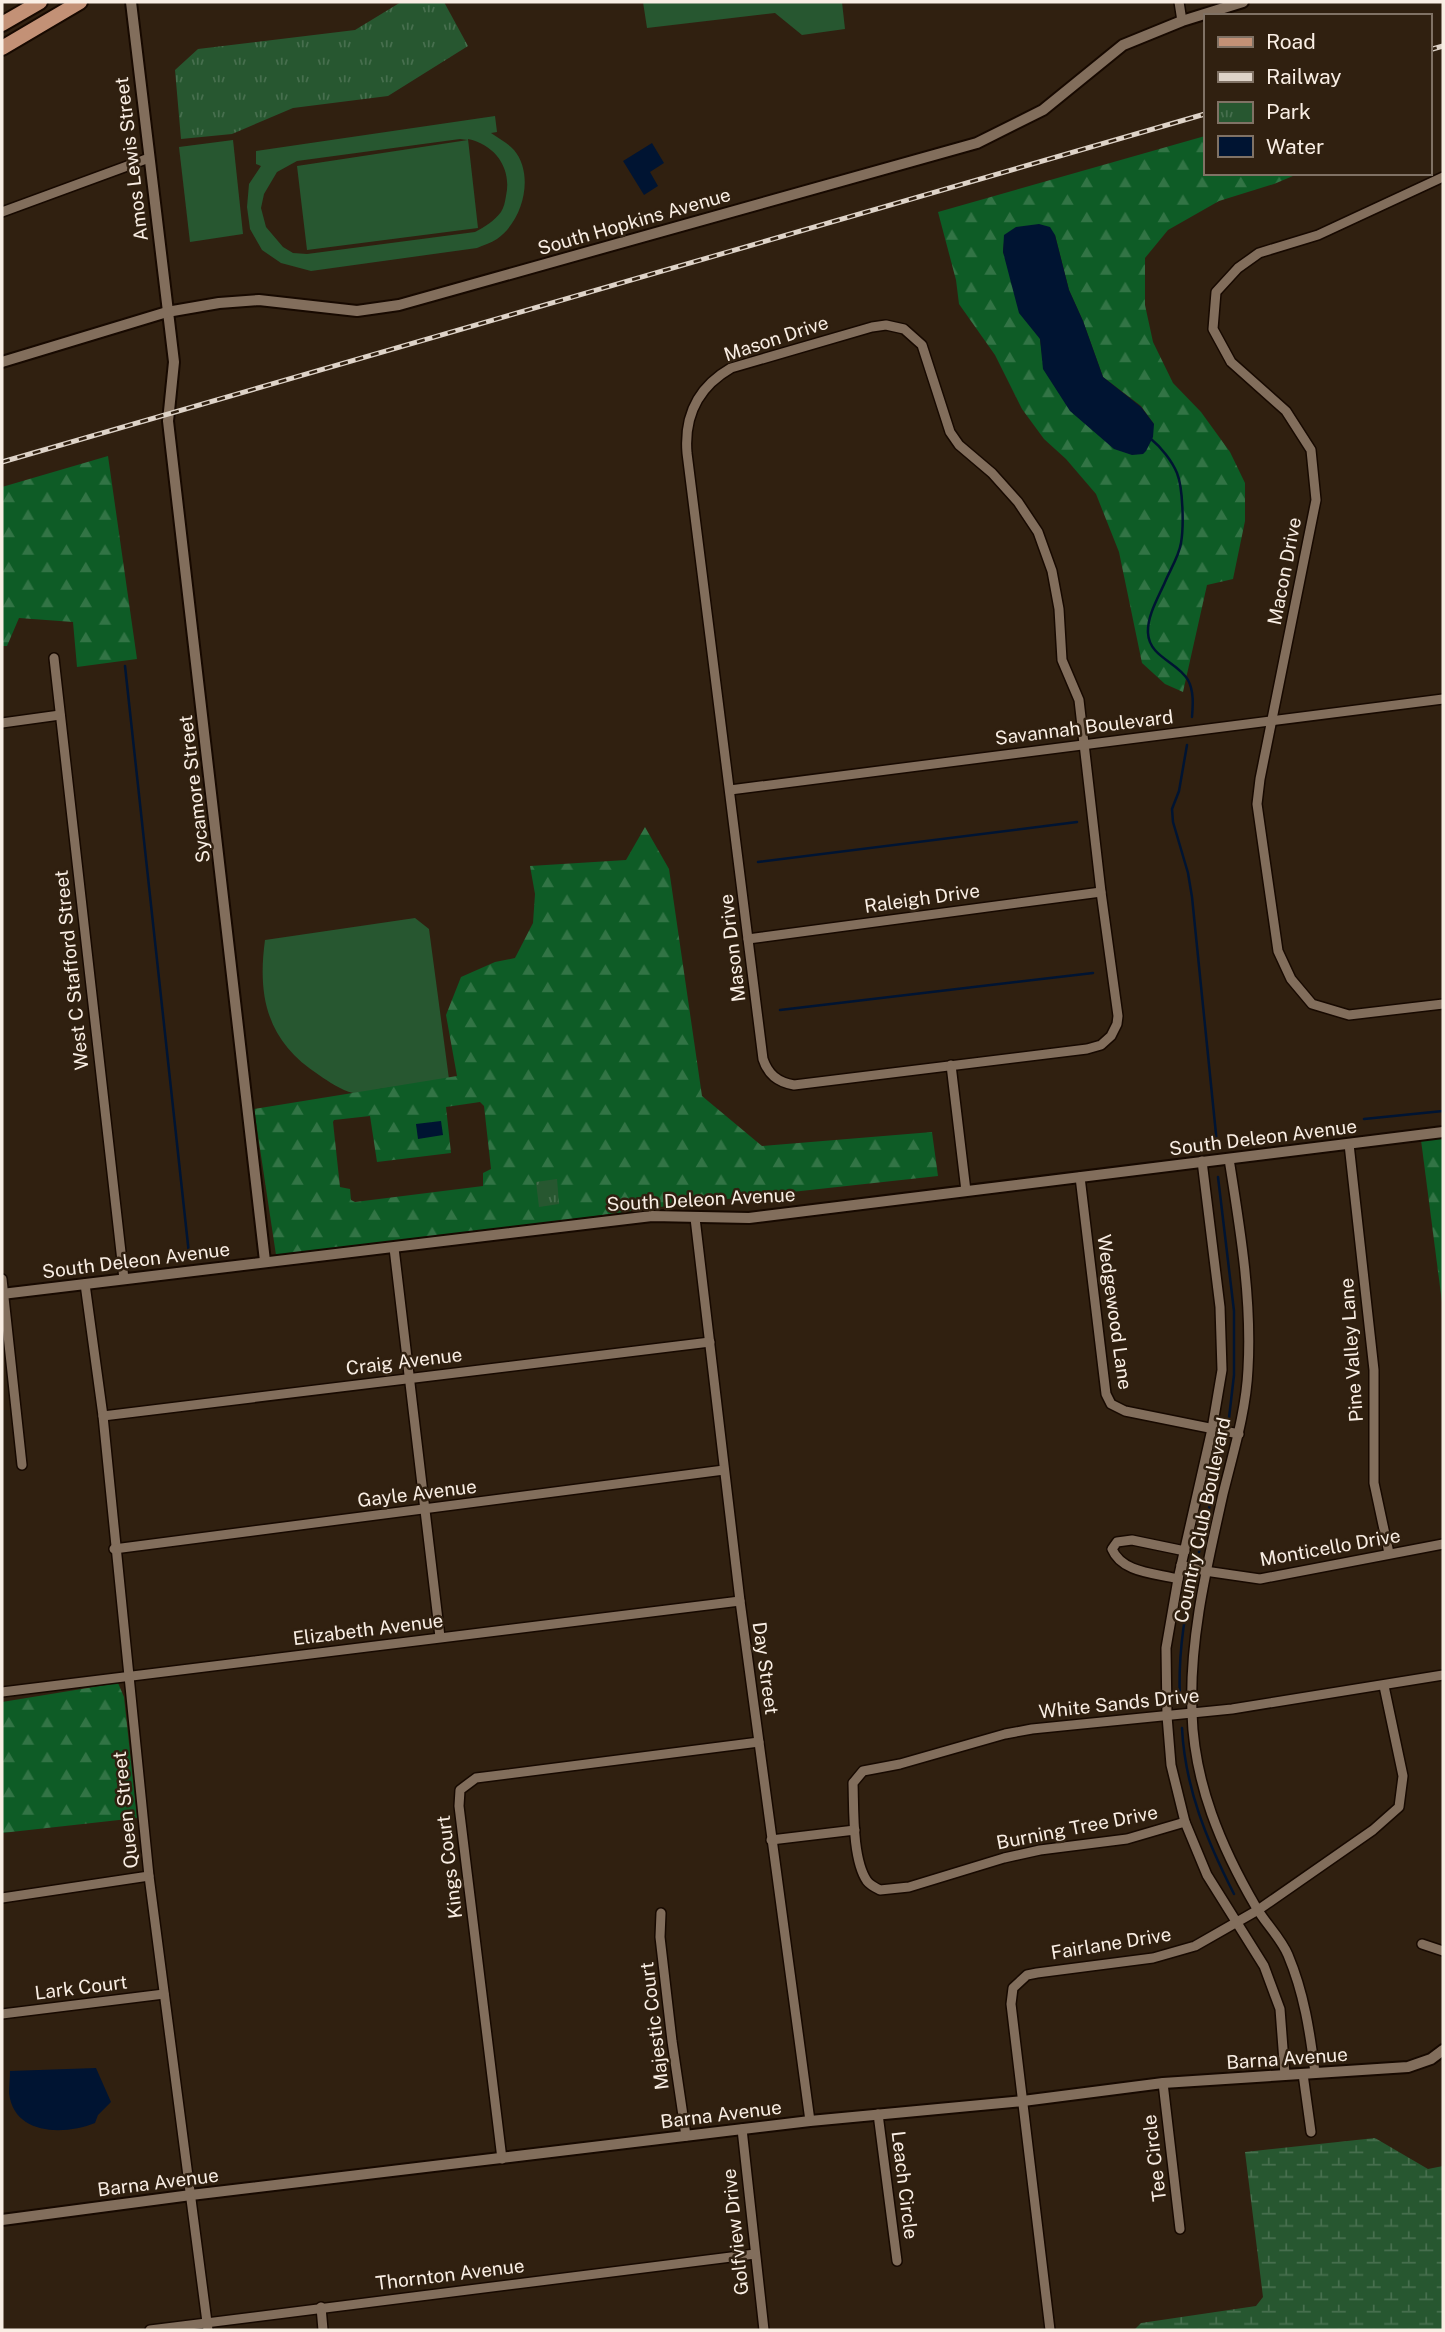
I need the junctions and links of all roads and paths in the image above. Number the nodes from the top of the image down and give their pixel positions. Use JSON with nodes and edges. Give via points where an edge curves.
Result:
{"nodes":[{"id":1,"x":40,"y":2,"type":"edge"},
{"id":2,"x":80,"y":2,"type":"edge"},
{"id":3,"x":131,"y":2,"type":"edge"},
{"id":4,"x":1179,"y":2,"type":"edge"},
{"id":5,"x":1243,"y":2,"type":"edge"},
{"id":6,"x":1204,"y":14,"type":"edge"},
{"id":7,"x":1204,"y":14,"type":"edge"},
{"id":8,"x":1182,"y":21,"type":"junction"},
{"id":9,"x":2,"y":24,"type":"edge"},
{"id":10,"x":2,"y":48,"type":"edge"},
{"id":11,"x":149,"y":158,"type":"junction"},
{"id":12,"x":1443,"y":177,"type":"edge"},
{"id":13,"x":2,"y":212,"type":"edge"},
{"id":14,"x":167,"y":312,"type":"junction"},
{"id":15,"x":2,"y":362,"type":"edge"},
{"id":16,"x":54,"y":658,"type":"dead end"},
{"id":17,"x":1443,"y":699,"type":"edge"},
{"id":18,"x":60,"y":715,"type":"junction"},
{"id":19,"x":1273,"y":721,"type":"junction"},
{"id":20,"x":2,"y":723,"type":"edge"},
{"id":21,"x":1083,"y":744,"type":"junction"},
{"id":22,"x":730,"y":790,"type":"junction"},
{"id":23,"x":1101,"y":892,"type":"junction"},
{"id":24,"x":748,"y":939,"type":"junction"},
{"id":25,"x":1443,"y":1004,"type":"edge"},
{"id":26,"x":951,"y":1065,"type":"junction"},
{"id":27,"x":1443,"y":1132,"type":"edge"},
{"id":28,"x":1349,"y":1144,"type":"junction"},
{"id":29,"x":1229,"y":1159,"type":"junction"},
{"id":30,"x":1202,"y":1161,"type":"junction"},
{"id":31,"x":1080,"y":1177,"type":"junction"},
{"id":32,"x":966,"y":1191,"type":"junction"},
{"id":33,"x":695,"y":1218,"type":"junction"},
{"id":34,"x":394,"y":1248,"type":"junction"},
{"id":35,"x":265,"y":1261,"type":"junction"},
{"id":36,"x":2,"y":1279,"type":"edge"},
{"id":37,"x":124,"y":1279,"type":"junction"},
{"id":38,"x":85,"y":1284,"type":"junction"},
{"id":39,"x":3,"y":1294,"type":"edge"},
{"id":40,"x":710,"y":1342,"type":"junction"},
{"id":41,"x":409,"y":1378,"type":"junction"},
{"id":42,"x":103,"y":1416,"type":"junction"},
{"id":43,"x":1212,"y":1429,"type":"junction"},
{"id":44,"x":1238,"y":1434,"type":"junction"},
{"id":45,"x":22,"y":1465,"type":"dead end"},
{"id":46,"x":724,"y":1470,"type":"junction"},
{"id":47,"x":425,"y":1510,"type":"junction"},
{"id":48,"x":1443,"y":1544,"type":"edge"},
{"id":49,"x":114,"y":1549,"type":"junction"},
{"id":50,"x":1185,"y":1551,"type":"junction"},
{"id":51,"x":1389,"y":1553,"type":"junction"},
{"id":52,"x":1181,"y":1565,"type":"junction"},
{"id":53,"x":1205,"y":1571,"type":"junction"},
{"id":54,"x":1178,"y":1579,"type":"junction"},
{"id":55,"x":740,"y":1601,"type":"junction"},
{"id":56,"x":440,"y":1637,"type":"junction"},
{"id":57,"x":1443,"y":1675,"type":"edge"},
{"id":58,"x":129,"y":1676,"type":"junction"},
{"id":59,"x":1384,"y":1686,"type":"junction"},
{"id":60,"x":2,"y":1692,"type":"edge"},
{"id":61,"x":1192,"y":1713,"type":"junction"},
{"id":62,"x":1167,"y":1716,"type":"junction"},
{"id":63,"x":759,"y":1742,"type":"junction"},
{"id":64,"x":1185,"y":1822,"type":"junction"},
{"id":65,"x":855,"y":1830,"type":"junction"},
{"id":66,"x":771,"y":1840,"type":"junction"},
{"id":67,"x":149,"y":1876,"type":"junction"},
{"id":68,"x":2,"y":1898,"type":"edge"},
{"id":69,"x":1258,"y":1910,"type":"junction"},
{"id":70,"x":661,"y":1913,"type":"dead end"},
{"id":71,"x":1236,"y":1924,"type":"junction"},
{"id":72,"x":1422,"y":1944,"type":"dead end"},
{"id":73,"x":1443,"y":1951,"type":"edge"},
{"id":74,"x":164,"y":1994,"type":"junction"},
{"id":75,"x":2,"y":2014,"type":"edge"},
{"id":76,"x":1443,"y":2050,"type":"edge"},
{"id":77,"x":1315,"y":2073,"type":"junction"},
{"id":78,"x":1303,"y":2074,"type":"junction"},
{"id":79,"x":1285,"y":2075,"type":"junction"},
{"id":80,"x":1163,"y":2083,"type":"junction"},
{"id":81,"x":1023,"y":2101,"type":"junction"},
{"id":82,"x":878,"y":2114,"type":"junction"},
{"id":83,"x":810,"y":2121,"type":"junction"},
{"id":84,"x":742,"y":2129,"type":"junction"},
{"id":85,"x":1311,"y":2132,"type":"dead end"},
{"id":86,"x":686,"y":2136,"type":"junction"},
{"id":87,"x":502,"y":2159,"type":"junction"},
{"id":88,"x":191,"y":2195,"type":"junction"},
{"id":89,"x":2,"y":2220,"type":"edge"},
{"id":90,"x":1180,"y":2229,"type":"dead end"},
{"id":91,"x":755,"y":2254,"type":"junction"},
{"id":92,"x":897,"y":2261,"type":"dead end"},
{"id":93,"x":321,"y":2308,"type":"junction"},
{"id":94,"x":208,"y":2327,"type":"edge"},
{"id":95,"x":150,"y":2330,"type":"edge"},
{"id":96,"x":323,"y":2330,"type":"edge"},
{"id":97,"x":764,"y":2330,"type":"edge"},
{"id":98,"x":1050,"y":2330,"type":"edge"}],
"edges":[{"from":1,"to":9,"type":"main road"},
{"from":2,"to":10,"type":"main road"},
{"from":3,"to":11,"type":"street","name":"Amos Lewis Street"},
{"from":4,"to":8,"type":"street"},
{"from":5,"to":7,"type":"street","name":"South Hopkins Avenue"},
{"from":6,"to":8,"type":"street","name":"South Hopkins Avenue"},
{"from":8,"to":14,"type":"street","name":"South Hopkins Avenue","via":[[1123,45],[1043,110],[977,143],[378,310],[259,300]]},
{"from":11,"to":13,"type":"street"},
{"from":11,"to":14,"type":"street","name":"Amos Lewis Street"},
{"from":12,"to":19,"type":"street","name":"Macon Drive","via":[[1318,235],[1259,253],[1216,292],[1213,329],[1231,362],[1286,411],[1311,450],[1316,500]]},
{"from":14,"to":15,"type":"street","name":"South Hopkins Avenue"},
{"from":14,"to":35,"type":"street","name":"Sycamore Street","via":[[174,362],[168,421]]},
{"from":16,"to":18,"type":"street","name":"West C Stafford Street"},
{"from":17,"to":19,"type":"street","name":"Savannah Boulevard"},
{"from":18,"to":20,"type":"street"},
{"from":18,"to":37,"type":"street","name":"West C Stafford Street"},
{"from":19,"to":21,"type":"street","name":"Savannah Boulevard"},
{"from":19,"to":25,"type":"street","name":"Macon Drive","via":[[1257,804],[1278,951],[1292,979],[1312,1004],[1349,1015]]},
{"from":21,"to":22,"type":"street","name":"Savannah Boulevard"},
{"from":21,"to":22,"type":"street","name":"Mason Drive","via":[[1079,700],[1060,653],[1056,586],[1038,532],[1005,486],[950,432],[918,339],[899,327],[880,325],[731,368],[707,385],[691,412],[687,453]]},
{"from":21,"to":23,"type":"street","name":"Mason Drive"},
{"from":22,"to":24,"type":"street","name":"Mason Drive"},
{"from":23,"to":24,"type":"street","name":"Raleigh Drive"},
{"from":23,"to":26,"type":"street","name":"Mason Drive","via":[[1117,1003],[1117,1024],[1111,1036],[1087,1049]]},
{"from":24,"to":26,"type":"street","name":"Mason Drive","via":[[763,1059],[778,1080],[800,1085]]},
{"from":26,"to":32,"type":"street"},
{"from":27,"to":28,"type":"street","name":"South Deleon Avenue"},
{"from":28,"to":29,"type":"street","name":"South Deleon Avenue"},
{"from":28,"to":51,"type":"street","name":"Pine Valley Lane","via":[[1374,1370],[1374,1483]]},
{"from":29,"to":30,"type":"street","name":"South Deleon Avenue"},
{"from":29,"to":44,"type":"street","name":"Country Club Boulevard","via":[[1248,1300],[1248,1370]]},
{"from":30,"to":31,"type":"street","name":"South Deleon Avenue"},
{"from":30,"to":43,"type":"street","name":"Country Club Boulevard","via":[[1220,1307],[1222,1370]]},
{"from":31,"to":32,"type":"street","name":"South Deleon Avenue"},
{"from":31,"to":43,"type":"street","name":"Wedgewood Lane","via":[[1105,1394],[1111,1404],[1125,1411]]},
{"from":32,"to":33,"type":"street","name":"South Deleon Avenue","via":[[749,1218]]},
{"from":33,"to":34,"type":"street","name":"South Deleon Avenue","via":[[652,1216]]},
{"from":33,"to":40,"type":"street","name":"Day Street"},
{"from":34,"to":35,"type":"street","name":"South Deleon Avenue"},
{"from":34,"to":41,"type":"street"},
{"from":35,"to":37,"type":"street","name":"South Deleon Avenue"},
{"from":36,"to":39,"type":"street"},
{"from":37,"to":38,"type":"street","name":"South Deleon Avenue"},
{"from":38,"to":39,"type":"street","name":"South Deleon Avenue"},
{"from":38,"to":42,"type":"street","name":"Queen Street"},
{"from":39,"to":45,"type":"street"},
{"from":40,"to":41,"type":"street","name":"Craig Avenue"},
{"from":40,"to":46,"type":"street","name":"Day Street"},
{"from":41,"to":42,"type":"street","name":"Craig Avenue"},
{"from":41,"to":47,"type":"street"},
{"from":42,"to":49,"type":"street","name":"Queen Street"},
{"from":43,"to":44,"type":"street","name":"Wedgewood Lane"},
{"from":43,"to":50,"type":"street","name":"Country Club Boulevard"},
{"from":44,"to":53,"type":"street","name":"Country Club Boulevard"},
{"from":46,"to":47,"type":"street","name":"Gayle Avenue"},
{"from":46,"to":55,"type":"street","name":"Day Street"},
{"from":47,"to":49,"type":"street","name":"Gayle Avenue"},
{"from":47,"to":56,"type":"street"},
{"from":48,"to":51,"type":"street","name":"Monticello Drive"},
{"from":49,"to":58,"type":"street","name":"Queen Street"},
{"from":50,"to":52,"type":"street","name":"Country Club Boulevard"},
{"from":50,"to":54,"type":"street","via":[[1132,1540],[1118,1542],[1112,1549],[1128,1567]]},
{"from":51,"to":53,"type":"street","name":"Monticello Drive","via":[[1260,1579]]},
{"from":52,"to":53,"type":"street","name":"Monticello Drive"},
{"from":52,"to":54,"type":"street","name":"Country Club Boulevard"},
{"from":53,"to":61,"type":"street","name":"Country Club Boulevard","via":[[1193,1651]]},
{"from":54,"to":62,"type":"street","name":"Country Club Boulevard","via":[[1166,1648]]},
{"from":55,"to":56,"type":"street","name":"Elizabeth Avenue"},
{"from":55,"to":63,"type":"street","name":"Day Street"},
{"from":56,"to":58,"type":"street","name":"Elizabeth Avenue"},
{"from":57,"to":59,"type":"street","name":"White Sands Drive"},
{"from":58,"to":60,"type":"street","name":"Elizabeth Avenue"},
{"from":58,"to":67,"type":"street","name":"Queen Street"},
{"from":59,"to":61,"type":"street","name":"White Sands Drive"},
{"from":59,"to":69,"type":"street","name":"Fairlane Drive","via":[[1403,1776],[1399,1807]]},
{"from":61,"to":62,"type":"street","name":"White Sands Drive"},
{"from":61,"to":69,"type":"street","name":"Country Club Boulevard","via":[[1196,1761],[1211,1813]]},
{"from":62,"to":64,"type":"street","name":"Country Club Boulevard","via":[[1171,1765]]},
{"from":62,"to":65,"type":"street","name":"White Sands Drive","via":[[1005,1734],[863,1771],[853,1783]]},
{"from":63,"to":66,"type":"street","name":"Day Street"},
{"from":63,"to":87,"type":"street","name":"Kings Court","via":[[476,1778],[460,1790]]},
{"from":64,"to":65,"type":"street","name":"Burning Tree Drive","via":[[1127,1839],[1004,1858],[909,1887],[880,1890],[868,1882],[860,1865]]},
{"from":64,"to":71,"type":"street","name":"Country Club Boulevard","via":[[1207,1875]]},
{"from":65,"to":66,"type":"street"},
{"from":66,"to":83,"type":"street","name":"Day Street"},
{"from":67,"to":68,"type":"street"},
{"from":67,"to":74,"type":"street","name":"Queen Street"},
{"from":69,"to":71,"type":"street","name":"Fairlane Drive"},
{"from":69,"to":77,"type":"street","name":"Country Club Boulevard","via":[[1287,1952],[1304,1998]]},
{"from":70,"to":86,"type":"street","name":"Majestic Court","via":[[660,1937]]},
{"from":71,"to":79,"type":"street","name":"Country Club Boulevard","via":[[1264,1966],[1280,2009]]},
{"from":71,"to":81,"type":"street","name":"Fairlane Drive","via":[[1195,1946],[1163,1955],[1037,1973],[1016,1983],[1012,2004]]},
{"from":72,"to":73,"type":"street"},
{"from":74,"to":75,"type":"street","name":"Lark Court"},
{"from":74,"to":88,"type":"street","name":"Queen Street"},
{"from":76,"to":77,"type":"street","name":"Barna Avenue","via":[[1408,2067]]},
{"from":77,"to":78,"type":"street","name":"Barna Avenue"},
{"from":78,"to":79,"type":"street","name":"Barna Avenue"},
{"from":78,"to":85,"type":"street"},
{"from":79,"to":80,"type":"street","name":"Barna Avenue"},
{"from":80,"to":81,"type":"street","name":"Barna Avenue"},
{"from":80,"to":90,"type":"street","name":"Tee Circle"},
{"from":81,"to":82,"type":"street","name":"Barna Avenue"},
{"from":81,"to":98,"type":"street","name":"Fairlane Drive"},
{"from":82,"to":83,"type":"street","name":"Barna Avenue"},
{"from":82,"to":92,"type":"street","name":"Leach Circle"},
{"from":83,"to":84,"type":"street","name":"Barna Avenue"},
{"from":84,"to":86,"type":"street","name":"Barna Avenue"},
{"from":84,"to":91,"type":"street","name":"Golfview Drive"},
{"from":86,"to":87,"type":"street","name":"Barna Avenue"},
{"from":87,"to":88,"type":"street","name":"Barna Avenue"},
{"from":88,"to":89,"type":"street","name":"Barna Avenue"},
{"from":88,"to":94,"type":"street","name":"Queen Street"},
{"from":91,"to":93,"type":"street","name":"Thornton Avenue"},
{"from":91,"to":97,"type":"street","name":"Golfview Drive"},
{"from":93,"to":94,"type":"street","name":"Thornton Avenue"},
{"from":93,"to":96,"type":"street"},
{"from":94,"to":95,"type":"street","name":"Thornton Avenue"}]}
